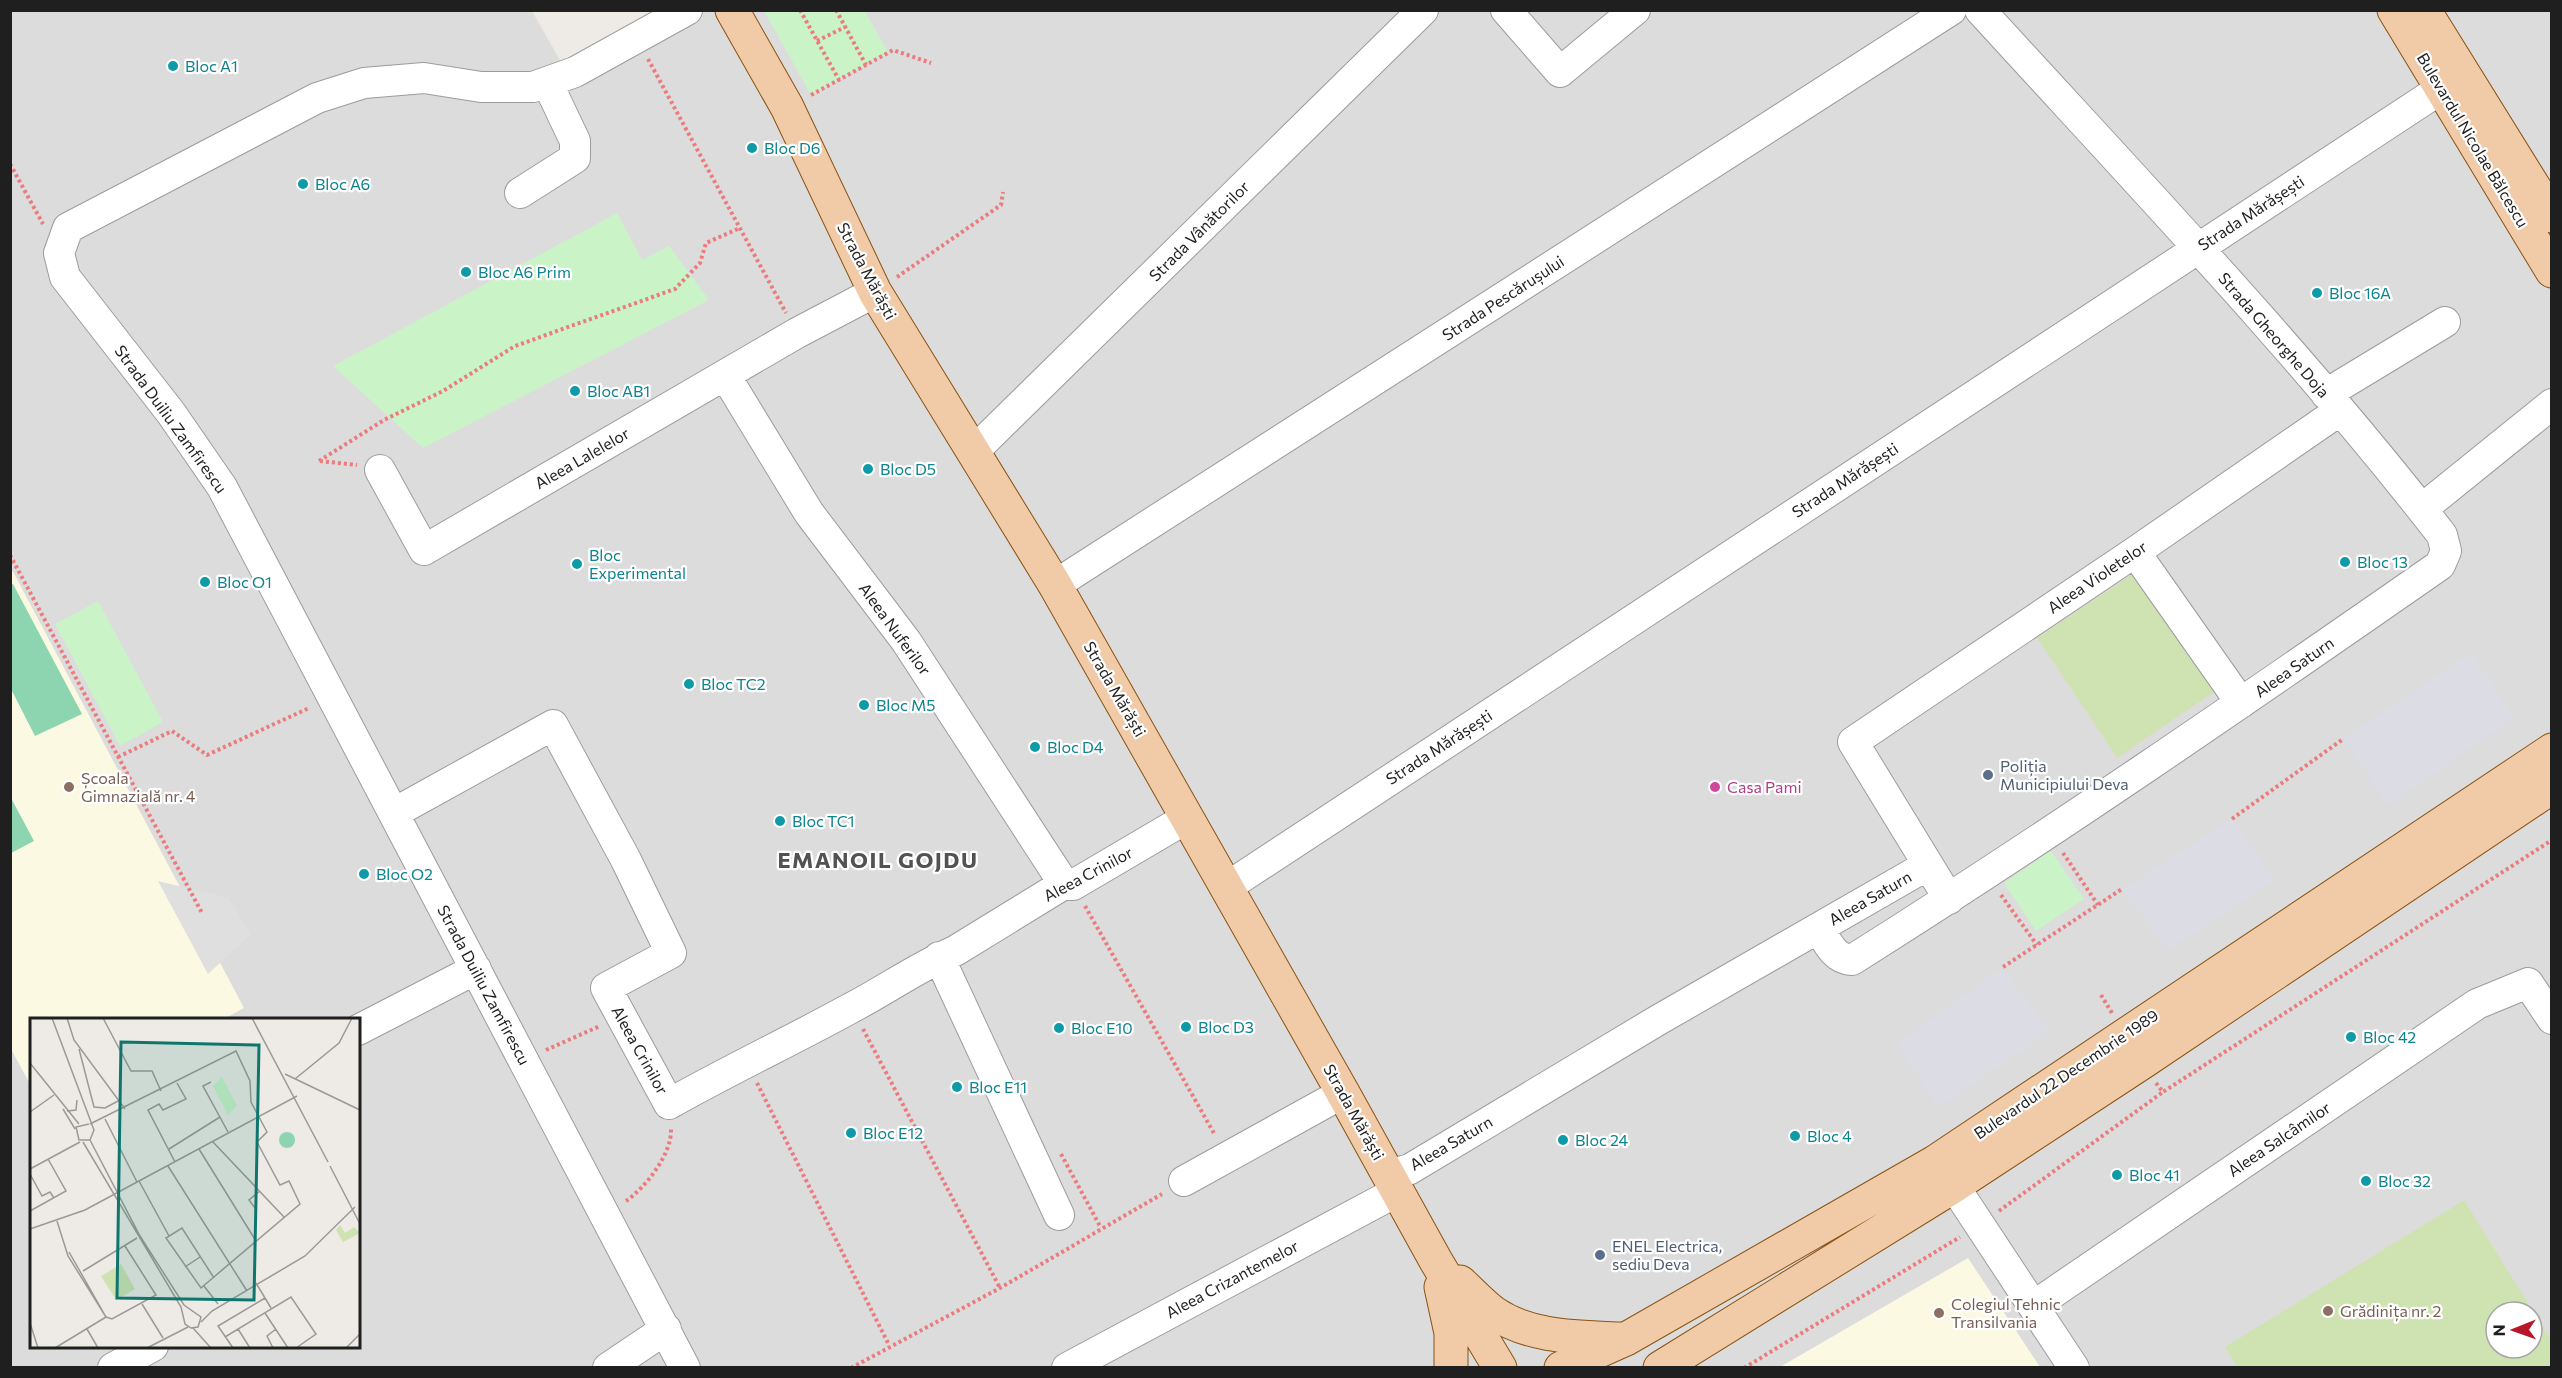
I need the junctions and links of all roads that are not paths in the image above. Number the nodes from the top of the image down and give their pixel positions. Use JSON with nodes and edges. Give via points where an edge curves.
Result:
{"nodes":[{"id":1,"x":687,"y":10,"type":"edge"},
{"id":2,"x":732,"y":10,"type":"edge"},
{"id":3,"x":1423,"y":10,"type":"edge"},
{"id":4,"x":1506,"y":10,"type":"edge"},
{"id":5,"x":1635,"y":10,"type":"edge"},
{"id":6,"x":1951,"y":10,"type":"edge"},
{"id":7,"x":1980,"y":10,"type":"edge"},
{"id":8,"x":2394,"y":10,"type":"edge"},
{"id":9,"x":2424,"y":10,"type":"edge"},
{"id":10,"x":2453,"y":80,"type":"junction"},
{"id":11,"x":547,"y":82,"type":"junction"},
{"id":12,"x":520,"y":193,"type":"dead end"},
{"id":13,"x":2552,"y":216,"type":"edge"},
{"id":14,"x":2197,"y":248,"type":"junction"},
{"id":15,"x":2552,"y":271,"type":"edge"},
{"id":16,"x":875,"y":292,"type":"junction"},
{"id":17,"x":2445,"y":322,"type":"dead end"},
{"id":18,"x":725,"y":375,"type":"junction"},
{"id":19,"x":2333,"y":402,"type":"junction"},
{"id":20,"x":2552,"y":404,"type":"edge"},
{"id":21,"x":974,"y":451,"type":"junction"},
{"id":22,"x":380,"y":470,"type":"road end"},
{"id":23,"x":2422,"y":509,"type":"junction"},
{"id":24,"x":2135,"y":552,"type":"junction"},
{"id":25,"x":2440,"y":566,"type":"joint"},
{"id":26,"x":1056,"y":585,"type":"junction"},
{"id":27,"x":2241,"y":703,"type":"junction"},
{"id":28,"x":2552,"y":750,"type":"edge"},
{"id":29,"x":2552,"y":787,"type":"edge"},
{"id":30,"x":394,"y":813,"type":"junction"},
{"id":31,"x":1188,"y":818,"type":"junction"},
{"id":32,"x":1928,"y":865,"type":"junction"},
{"id":33,"x":1069,"y":884,"type":"junction"},
{"id":34,"x":1227,"y":887,"type":"junction"},
{"id":35,"x":1949,"y":899,"type":"junction"},
{"id":36,"x":1819,"y":928,"type":"junction"},
{"id":37,"x":939,"y":957,"type":"junction"},
{"id":38,"x":476,"y":969,"type":"junction"},
{"id":39,"x":2552,"y":1019,"type":"edge"},
{"id":40,"x":360,"y":1029,"type":"edge"},
{"id":41,"x":1343,"y":1093,"type":"junction"},
{"id":42,"x":1184,"y":1181,"type":"road end"},
{"id":43,"x":1394,"y":1183,"type":"junction"},
{"id":44,"x":1954,"y":1186,"type":"junction"},
{"id":45,"x":1059,"y":1215,"type":"dead end"},
{"id":46,"x":1436,"y":1262,"type":"junction"},
{"id":47,"x":2035,"y":1305,"type":"junction"},
{"id":48,"x":666,"y":1329,"type":"junction"},
{"id":49,"x":1626,"y":1339,"type":"junction"},
{"id":50,"x":151,"y":1348,"type":"edge"},
{"id":51,"x":113,"y":1368,"type":"edge"},
{"id":52,"x":608,"y":1368,"type":"edge"},
{"id":53,"x":685,"y":1368,"type":"edge"},
{"id":54,"x":1066,"y":1368,"type":"edge"},
{"id":55,"x":1451,"y":1368,"type":"edge"},
{"id":56,"x":1500,"y":1368,"type":"edge"},
{"id":57,"x":1561,"y":1368,"type":"edge"},
{"id":58,"x":1660,"y":1368,"type":"edge"},
{"id":59,"x":2074,"y":1368,"type":"edge"}],
"edges":[{"from":1,"to":11,"type":"street","via":[[575,72]]},
{"from":2,"to":16,"type":"main road","name":"Strada Mărăști","via":[[787,107]]},
{"from":3,"to":21,"type":"street","name":"Strada Vânătorilor"},
{"from":4,"to":5,"type":"street","via":[[1560,72]]},
{"from":6,"to":26,"type":"street","name":"Strada Pescărușului"},
{"from":7,"to":14,"type":"street","name":"Strada Gheorghe Doja"},
{"from":8,"to":10,"type":"main road","name":"Bulevardul Nicolae Bălcescu"},
{"from":9,"to":10,"type":"main road","name":"Bulevardul Nicolae Bălcescu"},
{"from":10,"to":13,"type":"main road","name":"Bulevardul Nicolae Bălcescu"},
{"from":10,"to":14,"type":"street","name":"Strada Mărășești"},
{"from":10,"to":15,"type":"main road","name":"Bulevardul Nicolae Bălcescu"},
{"from":11,"to":12,"type":"street","via":[[575,141],[575,158]]},
{"from":11,"to":30,"type":"street","name":"Strada Duiliu Zamfirescu","via":[[533,87],[481,87],[424,78],[364,83],[317,98],[68,228],[59,253],[65,277],[222,487]]},
{"from":14,"to":19,"type":"street","name":"Strada Gheorghe Doja"},
{"from":14,"to":34,"type":"street","name":"Strada Mărășești"},
{"from":16,"to":18,"type":"street","name":"Aleea Lalelelor"},
{"from":16,"to":21,"type":"main road","name":"Strada Mărăști"},
{"from":17,"to":19,"type":"street","name":"Aleea Violetelor"},
{"from":18,"to":22,"type":"street","name":"Aleea Lalelelor","via":[[424,550]]},
{"from":18,"to":33,"type":"street","name":"Aleea Nuferilor","via":[[809,513],[906,641]]},
{"from":19,"to":23,"type":"street","name":"Strada Gheorghe Doja"},
{"from":19,"to":24,"type":"street","name":"Aleea Violetelor"},
{"from":20,"to":23,"type":"street"},
{"from":21,"to":26,"type":"main road","name":"Strada Mărăști"},
{"from":23,"to":25,"type":"street","name":"Strada Gheorghe Doja","via":[[2442,535],[2446,551]]},
{"from":24,"to":27,"type":"street"},
{"from":24,"to":32,"type":"street","name":"Aleea Violetelor","via":[[1853,742]]},
{"from":25,"to":27,"type":"street","name":"Aleea Saturn"},
{"from":26,"to":31,"type":"main road","name":"Strada Mărăști"},
{"from":27,"to":35,"type":"street","name":"Aleea Saturn"},
{"from":28,"to":49,"type":"main road","name":"Bulevardul 22 Decembrie 1989","via":[[1935,1162]]},
{"from":29,"to":44,"type":"main road"},
{"from":30,"to":37,"type":"street","name":"Aleea Crinilor","via":[[553,725],[671,952],[606,988],[669,1104],[853,1008]]},
{"from":30,"to":38,"type":"street","name":"Strada Duiliu Zamfirescu"},
{"from":31,"to":33,"type":"street","name":"Aleea Crinilor"},
{"from":31,"to":34,"type":"main road","name":"Strada Mărăști"},
{"from":32,"to":35,"type":"street","name":"Aleea Saturn"},
{"from":32,"to":36,"type":"street","name":"Aleea Saturn"},
{"from":33,"to":37,"type":"street","name":"Aleea Crinilor"},
{"from":34,"to":41,"type":"main road","name":"Strada Mărăști"},
{"from":35,"to":36,"type":"street","via":[[1852,960],[1843,960],[1832,950]]},
{"from":36,"to":43,"type":"street","name":"Aleea Saturn","via":[[1410,1169]]},
{"from":37,"to":45,"type":"street"},
{"from":38,"to":40,"type":"street"},
{"from":38,"to":48,"type":"street","name":"Strada Duiliu Zamfirescu"},
{"from":39,"to":47,"type":"street","name":"Aleea Salcâmilor","via":[[2528,982],[2477,1004]]},
{"from":41,"to":42,"type":"street"},
{"from":41,"to":43,"type":"main road","name":"Strada Mărăști"},
{"from":43,"to":46,"type":"main road","name":"Strada Mărăști"},
{"from":43,"to":54,"type":"street","name":"Aleea Crizantemelor"},
{"from":44,"to":47,"type":"street"},
{"from":44,"to":58,"type":"main road"},
{"from":46,"to":49,"type":"main road","via":[[1495,1314],[1521,1325],[1552,1335]]},
{"from":46,"to":55,"type":"main road","via":[[1451,1333]]},
{"from":46,"to":56,"type":"main road","name":"Strada Mărăști"},
{"from":47,"to":59,"type":"street"},
{"from":48,"to":52,"type":"street"},
{"from":48,"to":53,"type":"street","name":"Strada Duiliu Zamfirescu"},
{"from":49,"to":57,"type":"main road","name":"Bulevardul 22 Decembrie 1989"},
{"from":50,"to":51,"type":"street"}]}
